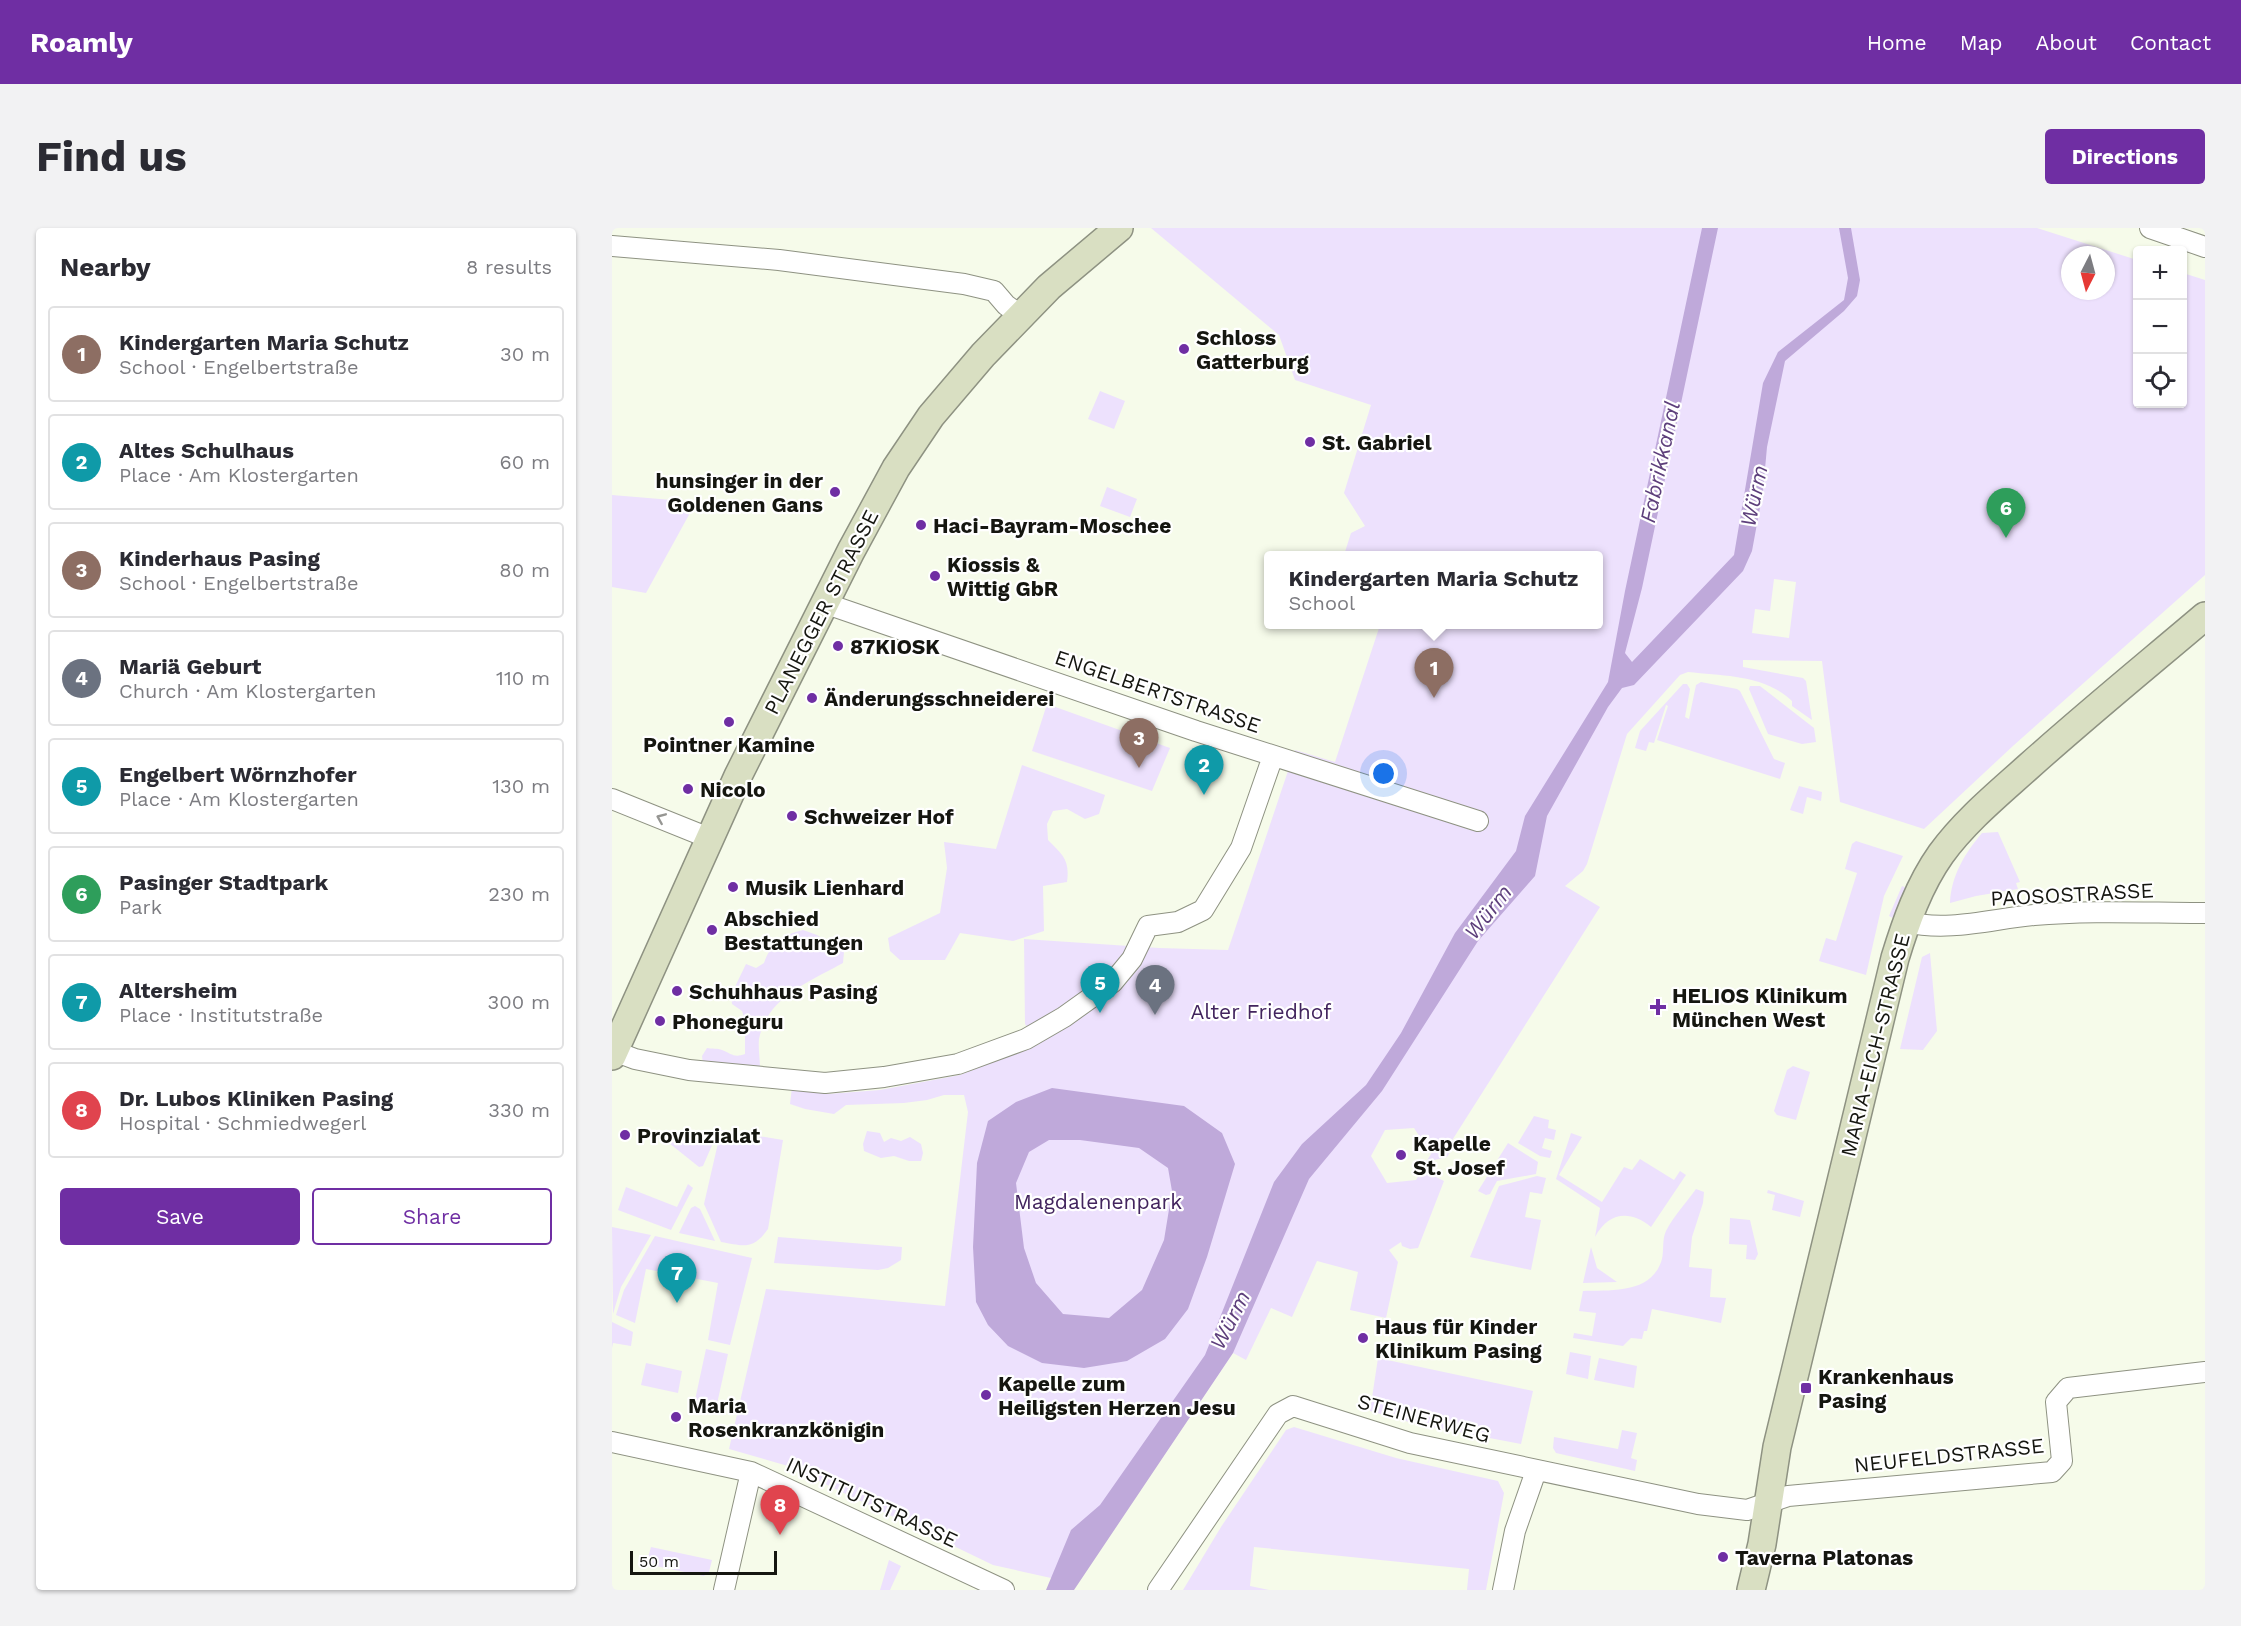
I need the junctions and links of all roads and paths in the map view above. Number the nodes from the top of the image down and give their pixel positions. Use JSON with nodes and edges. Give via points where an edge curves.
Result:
{"nodes":[{"id":1,"x":1119,"y":228,"type":"edge"},
{"id":2,"x":2150,"y":228,"type":"edge"},
{"id":3,"x":612,"y":246,"type":"edge"},
{"id":4,"x":2205,"y":247,"type":"edge"},
{"id":5,"x":1020,"y":315,"type":"junction"},
{"id":6,"x":824,"y":603,"type":"junction"},
{"id":7,"x":2205,"y":616,"type":"edge"},
{"id":8,"x":1273,"y":756,"type":"junction"},
{"id":9,"x":612,"y":799,"type":"edge"},
{"id":10,"x":1478,"y":821,"type":"dead end"},
{"id":11,"x":709,"y":838,"type":"junction"},
{"id":12,"x":2205,"y":913,"type":"edge"},
{"id":13,"x":1906,"y":922,"type":"junction"},
{"id":14,"x":613,"y":1054,"type":"edge"},
{"id":15,"x":2205,"y":1372,"type":"edge"},
{"id":16,"x":612,"y":1442,"type":"edge"},
{"id":17,"x":1536,"y":1471,"type":"junction"},
{"id":18,"x":751,"y":1472,"type":"junction"},
{"id":19,"x":1768,"y":1502,"type":"junction"},
{"id":20,"x":724,"y":1590,"type":"edge"},
{"id":21,"x":1004,"y":1590,"type":"edge"},
{"id":22,"x":1158,"y":1590,"type":"edge"},
{"id":23,"x":1503,"y":1590,"type":"edge"},
{"id":24,"x":1751,"y":1590,"type":"edge"}],
"edges":[{"from":1,"to":5,"type":"street","name":"PLANEGGER STRASSE"},
{"from":2,"to":4,"type":"street"},
{"from":3,"to":5,"type":"street","via":[[789,261],[964,284],[994,291]]},
{"from":5,"to":6,"type":"street","name":"PLANEGGER STRASSE","via":[[931,416],[856,540]]},
{"from":6,"to":8,"type":"street","name":"ENGELBERTSTRASSE"},
{"from":6,"to":11,"type":"street","name":"PLANEGGER STRASSE"},
{"from":7,"to":13,"type":"street","name":"MARIA-EICH-STRASSE","via":[[1973,818],[1931,870]]},
{"from":8,"to":10,"type":"street","name":"ENGELBERTSTRASSE"},
{"from":8,"to":14,"type":"street","via":[[1241,848],[1203,910],[1178,922],[1148,926],[1132,959],[1113,982],[1026,1039],[958,1064],[825,1083],[689,1070]]},
{"from":11,"to":9,"type":"street","one_way":true},
{"from":11,"to":14,"type":"street","name":"PLANEGGER STRASSE"},
{"from":12,"to":13,"type":"street","name":"PAOSOSTRASSE","via":[[2034,915],[1946,927]]},
{"from":13,"to":19,"type":"street","name":"MARIA-EICH-STRASSE","via":[[1777,1448]]},
{"from":15,"to":19,"type":"street","name":"NEUFELDSTRASSE","via":[[2068,1388],[2056,1402],[2062,1461],[2052,1472],[1788,1496]]},
{"from":16,"to":18,"type":"street","name":"INSTITUTSTRASSE"},
{"from":17,"to":19,"type":"street","name":"STEINERWEG","via":[[1698,1504],[1747,1510]]},
{"from":17,"to":22,"type":"street","name":"STEINERWEG","via":[[1410,1443],[1293,1406],[1278,1414]]},
{"from":17,"to":23,"type":"street","via":[[1515,1531]]},
{"from":18,"to":20,"type":"street"},
{"from":18,"to":21,"type":"street","name":"INSTITUTSTRASSE"},
{"from":19,"to":24,"type":"street","name":"MARIA-EICH-STRASSE"}]}
